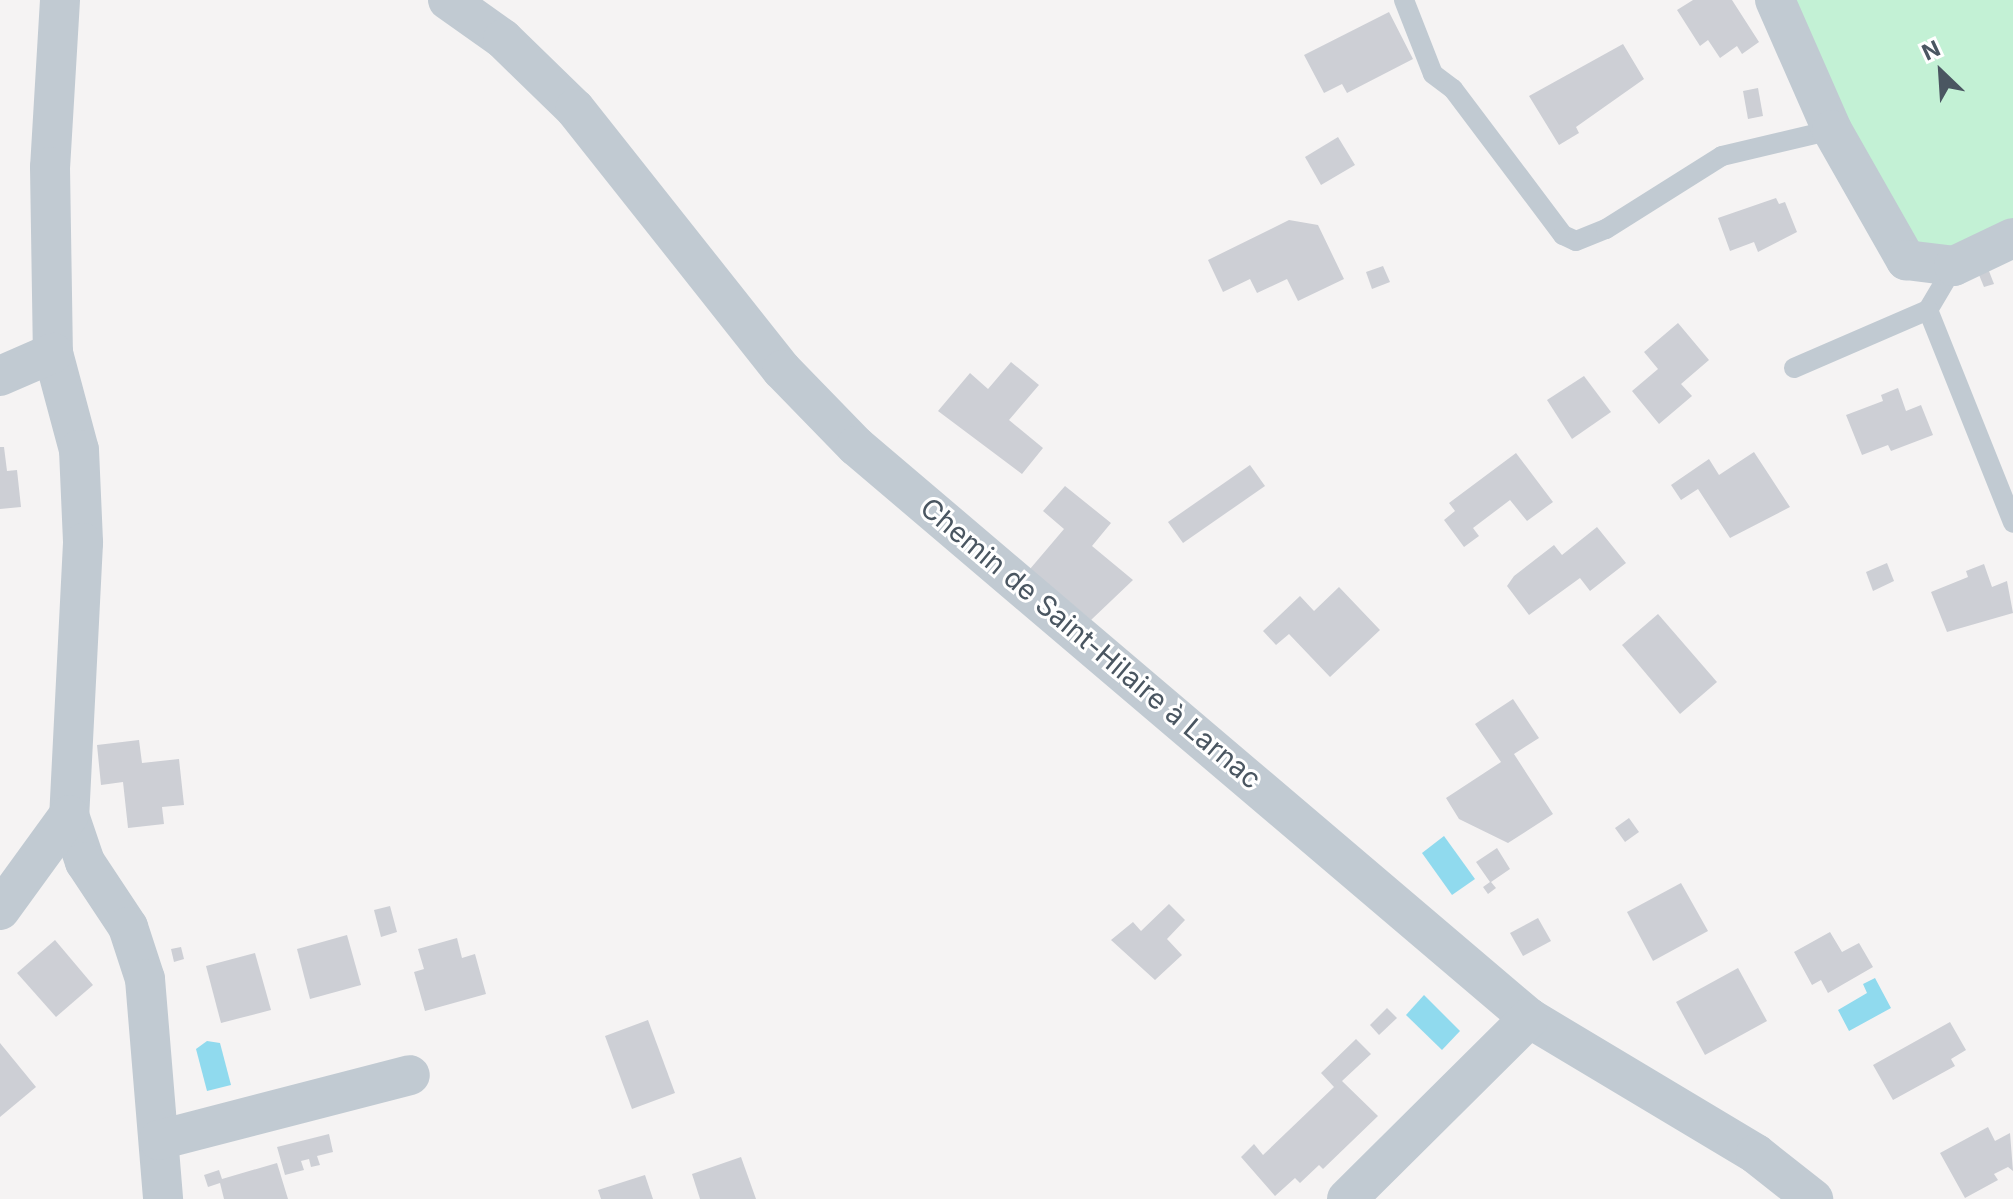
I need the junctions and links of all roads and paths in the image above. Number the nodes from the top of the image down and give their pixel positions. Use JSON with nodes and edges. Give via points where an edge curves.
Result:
{"nodes":[{"id":1,"x":60,"y":0,"type":"edge"},
{"id":2,"x":448,"y":0,"type":"edge"},
{"id":3,"x":1404,"y":0,"type":"edge"},
{"id":4,"x":1775,"y":0,"type":"edge"},
{"id":5,"x":1832,"y":130,"type":"junction"},
{"id":6,"x":2013,"y":238,"type":"edge"},
{"id":7,"x":1954,"y":266,"type":"junction"},
{"id":8,"x":1928,"y":310,"type":"junction"},
{"id":9,"x":53,"y":353,"type":"junction"},
{"id":10,"x":1794,"y":368,"type":"dead end"},
{"id":11,"x":0,"y":376,"type":"edge"},
{"id":12,"x":2013,"y":523,"type":"edge"},
{"id":13,"x":69,"y":815,"type":"junction"},
{"id":14,"x":0,"y":910,"type":"edge"},
{"id":15,"x":1529,"y":1018,"type":"junction"},
{"id":16,"x":410,"y":1075,"type":"dead end"},
{"id":17,"x":159,"y":1140,"type":"junction"},
{"id":18,"x":163,"y":1199,"type":"edge"},
{"id":19,"x":1347,"y":1199,"type":"edge"},
{"id":20,"x":1813,"y":1199,"type":"edge"}],
"edges":[{"from":1,"to":9,"type":"street","via":[[50,167]]},
{"from":2,"to":15,"type":"street","name":"Chemin de Saint-Hilaire à Larnac","via":[[503,39],[575,109],[773,359],[856,446]]},
{"from":3,"to":5,"type":"lane","via":[[1433,74],[1453,89],[1563,235],[1576,241],[1606,229],[1722,156]]},
{"from":4,"to":5,"type":"street"},
{"from":5,"to":7,"type":"street","via":[[1906,260]]},
{"from":6,"to":7,"type":"street"},
{"from":7,"to":8,"type":"lane"},
{"from":8,"to":10,"type":"lane"},
{"from":8,"to":12,"type":"lane"},
{"from":9,"to":11,"type":"street"},
{"from":9,"to":13,"type":"street","via":[[79,450],[81,497]]},
{"from":13,"to":14,"type":"street"},
{"from":13,"to":17,"type":"street","via":[[85,862],[128,927],[145,979]]},
{"from":15,"to":19,"type":"street"},
{"from":15,"to":20,"type":"street","name":"Chemin de Saint-Hilaire à Larnac","via":[[1756,1154]]},
{"from":16,"to":17,"type":"street"},
{"from":17,"to":18,"type":"street"}]}
